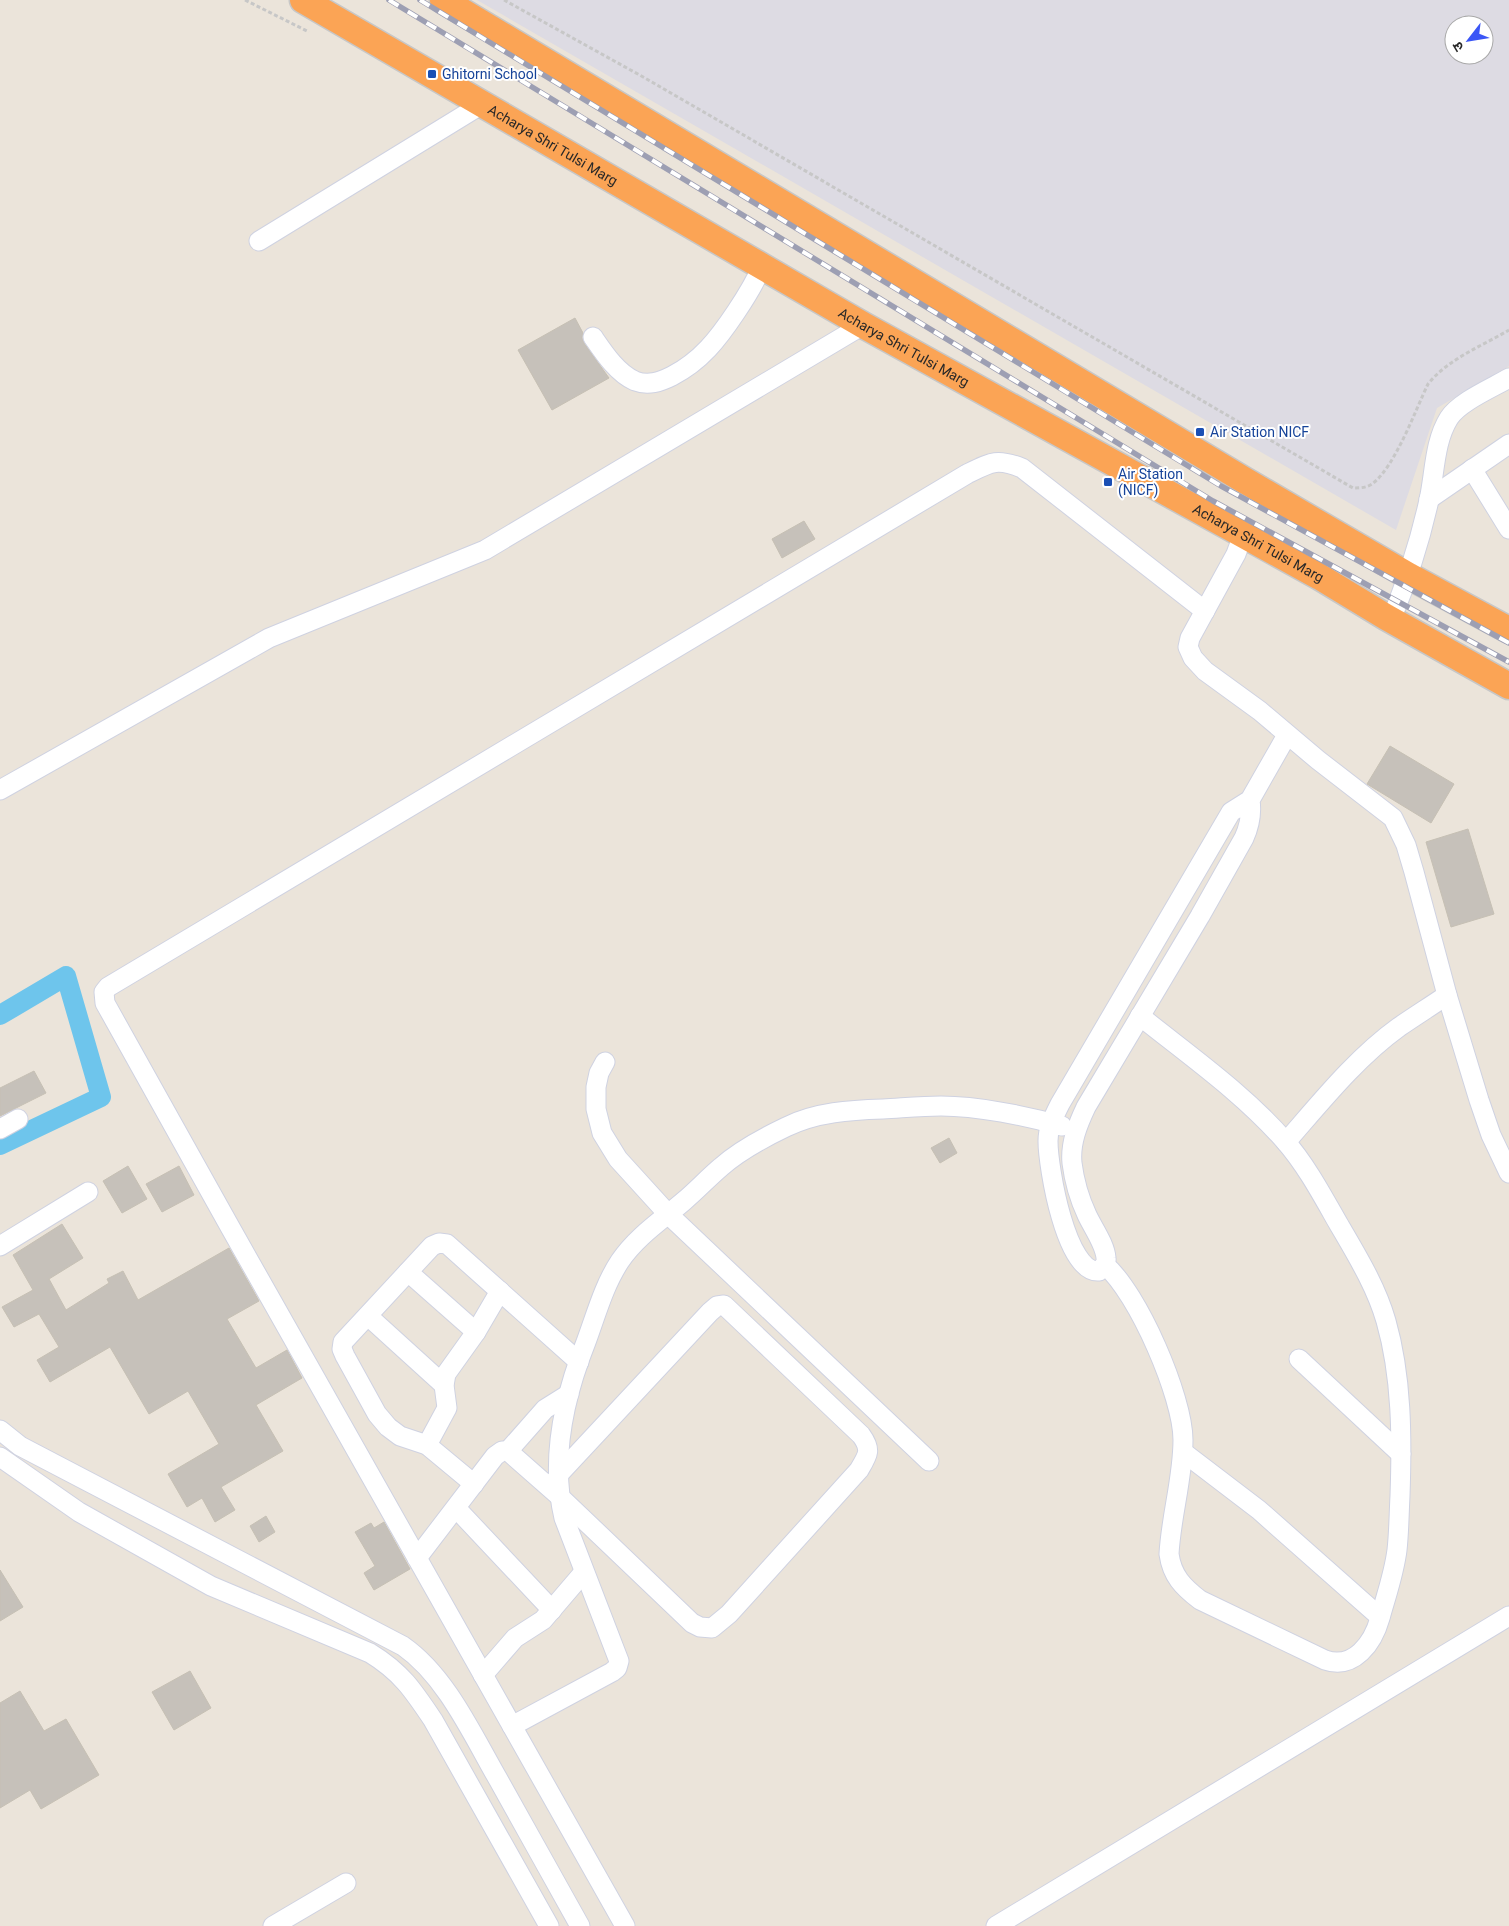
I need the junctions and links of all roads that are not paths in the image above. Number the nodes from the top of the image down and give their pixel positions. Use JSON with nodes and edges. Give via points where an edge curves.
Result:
{"nodes":[{"id":1,"x":304,"y":0,"type":"edge"},
{"id":2,"x":443,"y":0,"type":"edge"},
{"id":3,"x":484,"y":104,"type":"junction"},
{"id":4,"x":260,"y":241,"type":"dead end"},
{"id":5,"x":762,"y":266,"type":"junction"},
{"id":6,"x":863,"y":325,"type":"junction"},
{"id":7,"x":593,"y":338,"type":"dead end"},
{"id":8,"x":1509,"y":378,"type":"edge"},
{"id":9,"x":1509,"y":444,"type":"edge"},
{"id":10,"x":1472,"y":469,"type":"junction"},
{"id":11,"x":1429,"y":499,"type":"junction"},
{"id":12,"x":1509,"y":529,"type":"edge"},
{"id":13,"x":1243,"y":535,"type":"junction"},
{"id":14,"x":1409,"y":576,"type":"junction"},
{"id":15,"x":1205,"y":611,"type":"junction"},
{"id":16,"x":1390,"y":620,"type":"junction"},
{"id":17,"x":1509,"y":630,"type":"edge"},
{"id":18,"x":1509,"y":686,"type":"edge"},
{"id":19,"x":1287,"y":735,"type":"junction"},
{"id":20,"x":0,"y":790,"type":"edge"},
{"id":21,"x":1250,"y":800,"type":"junction"},
{"id":22,"x":1447,"y":996,"type":"junction"},
{"id":23,"x":1140,"y":1016,"type":"junction"},
{"id":24,"x":605,"y":1062,"type":"dead end"},
{"id":25,"x":18,"y":1119,"type":"dead end"},
{"id":26,"x":1051,"y":1123,"type":"junction"},
{"id":27,"x":0,"y":1129,"type":"edge"},
{"id":28,"x":1076,"y":1131,"type":"junction"},
{"id":29,"x":1286,"y":1142,"type":"junction"},
{"id":30,"x":1509,"y":1173,"type":"edge"},
{"id":31,"x":88,"y":1192,"type":"dead end"},
{"id":32,"x":668,"y":1214,"type":"junction"},
{"id":33,"x":0,"y":1246,"type":"edge"},
{"id":34,"x":1105,"y":1265,"type":"junction"},
{"id":35,"x":408,"y":1272,"type":"junction"},
{"id":36,"x":500,"y":1291,"type":"junction"},
{"id":37,"x":368,"y":1316,"type":"junction"},
{"id":38,"x":476,"y":1332,"type":"junction"},
{"id":39,"x":1299,"y":1359,"type":"dead end"},
{"id":40,"x":579,"y":1362,"type":"junction"},
{"id":41,"x":444,"y":1385,"type":"junction"},
{"id":42,"x":569,"y":1394,"type":"junction"},
{"id":43,"x":0,"y":1430,"type":"edge"},
{"id":44,"x":427,"y":1445,"type":"junction"},
{"id":45,"x":508,"y":1451,"type":"junction"},
{"id":46,"x":1183,"y":1452,"type":"junction"},
{"id":47,"x":1401,"y":1454,"type":"junction"},
{"id":48,"x":0,"y":1457,"type":"edge"},
{"id":49,"x":929,"y":1461,"type":"dead end"},
{"id":50,"x":558,"y":1475,"type":"junction"},
{"id":51,"x":474,"y":1484,"type":"junction"},
{"id":52,"x":559,"y":1496,"type":"junction"},
{"id":53,"x":456,"y":1508,"type":"junction"},
{"id":54,"x":417,"y":1558,"type":"junction"},
{"id":55,"x":584,"y":1572,"type":"junction"},
{"id":56,"x":552,"y":1610,"type":"junction"},
{"id":57,"x":1509,"y":1616,"type":"edge"},
{"id":58,"x":1380,"y":1617,"type":"junction"},
{"id":59,"x":484,"y":1675,"type":"junction"},
{"id":60,"x":512,"y":1726,"type":"junction"},
{"id":61,"x":346,"y":1883,"type":"dead end"},
{"id":62,"x":273,"y":1926,"type":"edge"},
{"id":63,"x":549,"y":1926,"type":"edge"},
{"id":64,"x":580,"y":1926,"type":"edge"},
{"id":65,"x":625,"y":1926,"type":"edge"},
{"id":66,"x":996,"y":1926,"type":"edge"}],
"edges":[{"from":1,"to":3,"type":"highway","name":"Acharya Shri Tulsi Marg"},
{"from":2,"to":14,"type":"highway"},
{"from":3,"to":4,"type":"street"},
{"from":3,"to":5,"type":"highway","name":"Acharya Shri Tulsi Marg"},
{"from":5,"to":6,"type":"highway","name":"Acharya Shri Tulsi Marg"},
{"from":5,"to":7,"type":"street","via":[[756,282],[712,347],[686,369],[660,382],[635,381],[621,372]]},
{"from":6,"to":13,"type":"highway","name":"Acharya Shri Tulsi Marg"},
{"from":6,"to":20,"type":"street","via":[[485,550],[269,638]]},
{"from":8,"to":11,"type":"street","via":[[1460,406],[1449,417],[1439,443]]},
{"from":9,"to":10,"type":"street"},
{"from":10,"to":11,"type":"street"},
{"from":10,"to":12,"type":"street"},
{"from":11,"to":14,"type":"street"},
{"from":13,"to":15,"type":"street"},
{"from":13,"to":16,"type":"highway","name":"Acharya Shri Tulsi Marg"},
{"from":14,"to":16,"type":"street"},
{"from":14,"to":17,"type":"highway"},
{"from":15,"to":19,"type":"street","via":[[1190,638],[1188,647],[1193,658]]},
{"from":15,"to":54,"type":"street","via":[[1022,468],[1007,462],[989,464],[105,989],[105,1003]]},
{"from":16,"to":18,"type":"highway","name":"Acharya Shri Tulsi Marg"},
{"from":19,"to":21,"type":"street"},
{"from":19,"to":22,"type":"street","via":[[1393,818],[1414,872]]},
{"from":21,"to":23,"type":"street","via":[[1250,825]]},
{"from":21,"to":26,"type":"street","via":[[1231,812]]},
{"from":22,"to":29,"type":"street","via":[[1398,1028],[1372,1050],[1329,1092]]},
{"from":22,"to":30,"type":"street","via":[[1491,1135]]},
{"from":23,"to":28,"type":"street","via":[[1086,1107]]},
{"from":23,"to":29,"type":"street","via":[[1246,1102]]},
{"from":24,"to":32,"type":"street","via":[[599,1073],[595,1100],[602,1133],[618,1159]]},
{"from":25,"to":27,"type":"street"},
{"from":26,"to":28,"type":"street"},
{"from":26,"to":32,"type":"street","via":[[942,1106],[849,1110],[816,1116],[747,1147]]},
{"from":26,"to":34,"type":"street","via":[[1048,1141],[1052,1175],[1068,1240],[1089,1270],[1099,1271]]},
{"from":28,"to":34,"type":"street","via":[[1072,1163],[1086,1212],[1104,1248]]},
{"from":29,"to":47,"type":"street","via":[[1315,1181],[1375,1291],[1386,1321],[1401,1411]]},
{"from":31,"to":33,"type":"street"},
{"from":32,"to":40,"type":"street","via":[[646,1231],[617,1266]]},
{"from":32,"to":49,"type":"street"},
{"from":34,"to":46,"type":"street","via":[[1124,1285],[1152,1337],[1182,1423]]},
{"from":35,"to":36,"type":"street","via":[[432,1246],[447,1244]]},
{"from":35,"to":37,"type":"street"},
{"from":35,"to":38,"type":"street"},
{"from":36,"to":38,"type":"street"},
{"from":36,"to":40,"type":"street"},
{"from":37,"to":41,"type":"street"},
{"from":37,"to":44,"type":"street","via":[[343,1342],[345,1356],[388,1427],[400,1436]]},
{"from":38,"to":41,"type":"street","via":[[453,1362]]},
{"from":39,"to":47,"type":"street"},
{"from":40,"to":42,"type":"street"},
{"from":41,"to":44,"type":"street","via":[[447,1408]]},
{"from":42,"to":45,"type":"street","via":[[545,1409]]},
{"from":42,"to":50,"type":"street","via":[[560,1436]]},
{"from":43,"to":64,"type":"street","via":[[20,1446],[417,1656],[460,1712]]},
{"from":44,"to":51,"type":"street"},
{"from":45,"to":51,"type":"street","via":[[495,1456]]},
{"from":45,"to":52,"type":"street"},
{"from":46,"to":58,"type":"street","via":[[1259,1510]]},
{"from":46,"to":58,"type":"street","via":[[1169,1554],[1171,1567],[1185,1589],[1200,1600],[1335,1664],[1356,1656],[1368,1644]]},
{"from":47,"to":58,"type":"street","via":[[1397,1550]]},
{"from":48,"to":63,"type":"street","via":[[79,1512],[211,1586],[370,1653],[388,1664],[415,1693],[433,1720]]},
{"from":50,"to":52,"type":"street"},
{"from":50,"to":52,"type":"street","via":[[710,1312],[724,1305],[860,1436],[868,1451],[859,1470],[729,1614],[708,1629],[692,1623]]},
{"from":51,"to":53,"type":"street"},
{"from":52,"to":55,"type":"street"},
{"from":53,"to":54,"type":"street"},
{"from":53,"to":56,"type":"street"},
{"from":54,"to":59,"type":"street"},
{"from":55,"to":56,"type":"street"},
{"from":55,"to":60,"type":"street","via":[[619,1661],[617,1668]]},
{"from":56,"to":59,"type":"street","via":[[516,1638]]},
{"from":57,"to":66,"type":"street"},
{"from":59,"to":60,"type":"street"},
{"from":60,"to":65,"type":"street"},
{"from":61,"to":62,"type":"street"}]}
